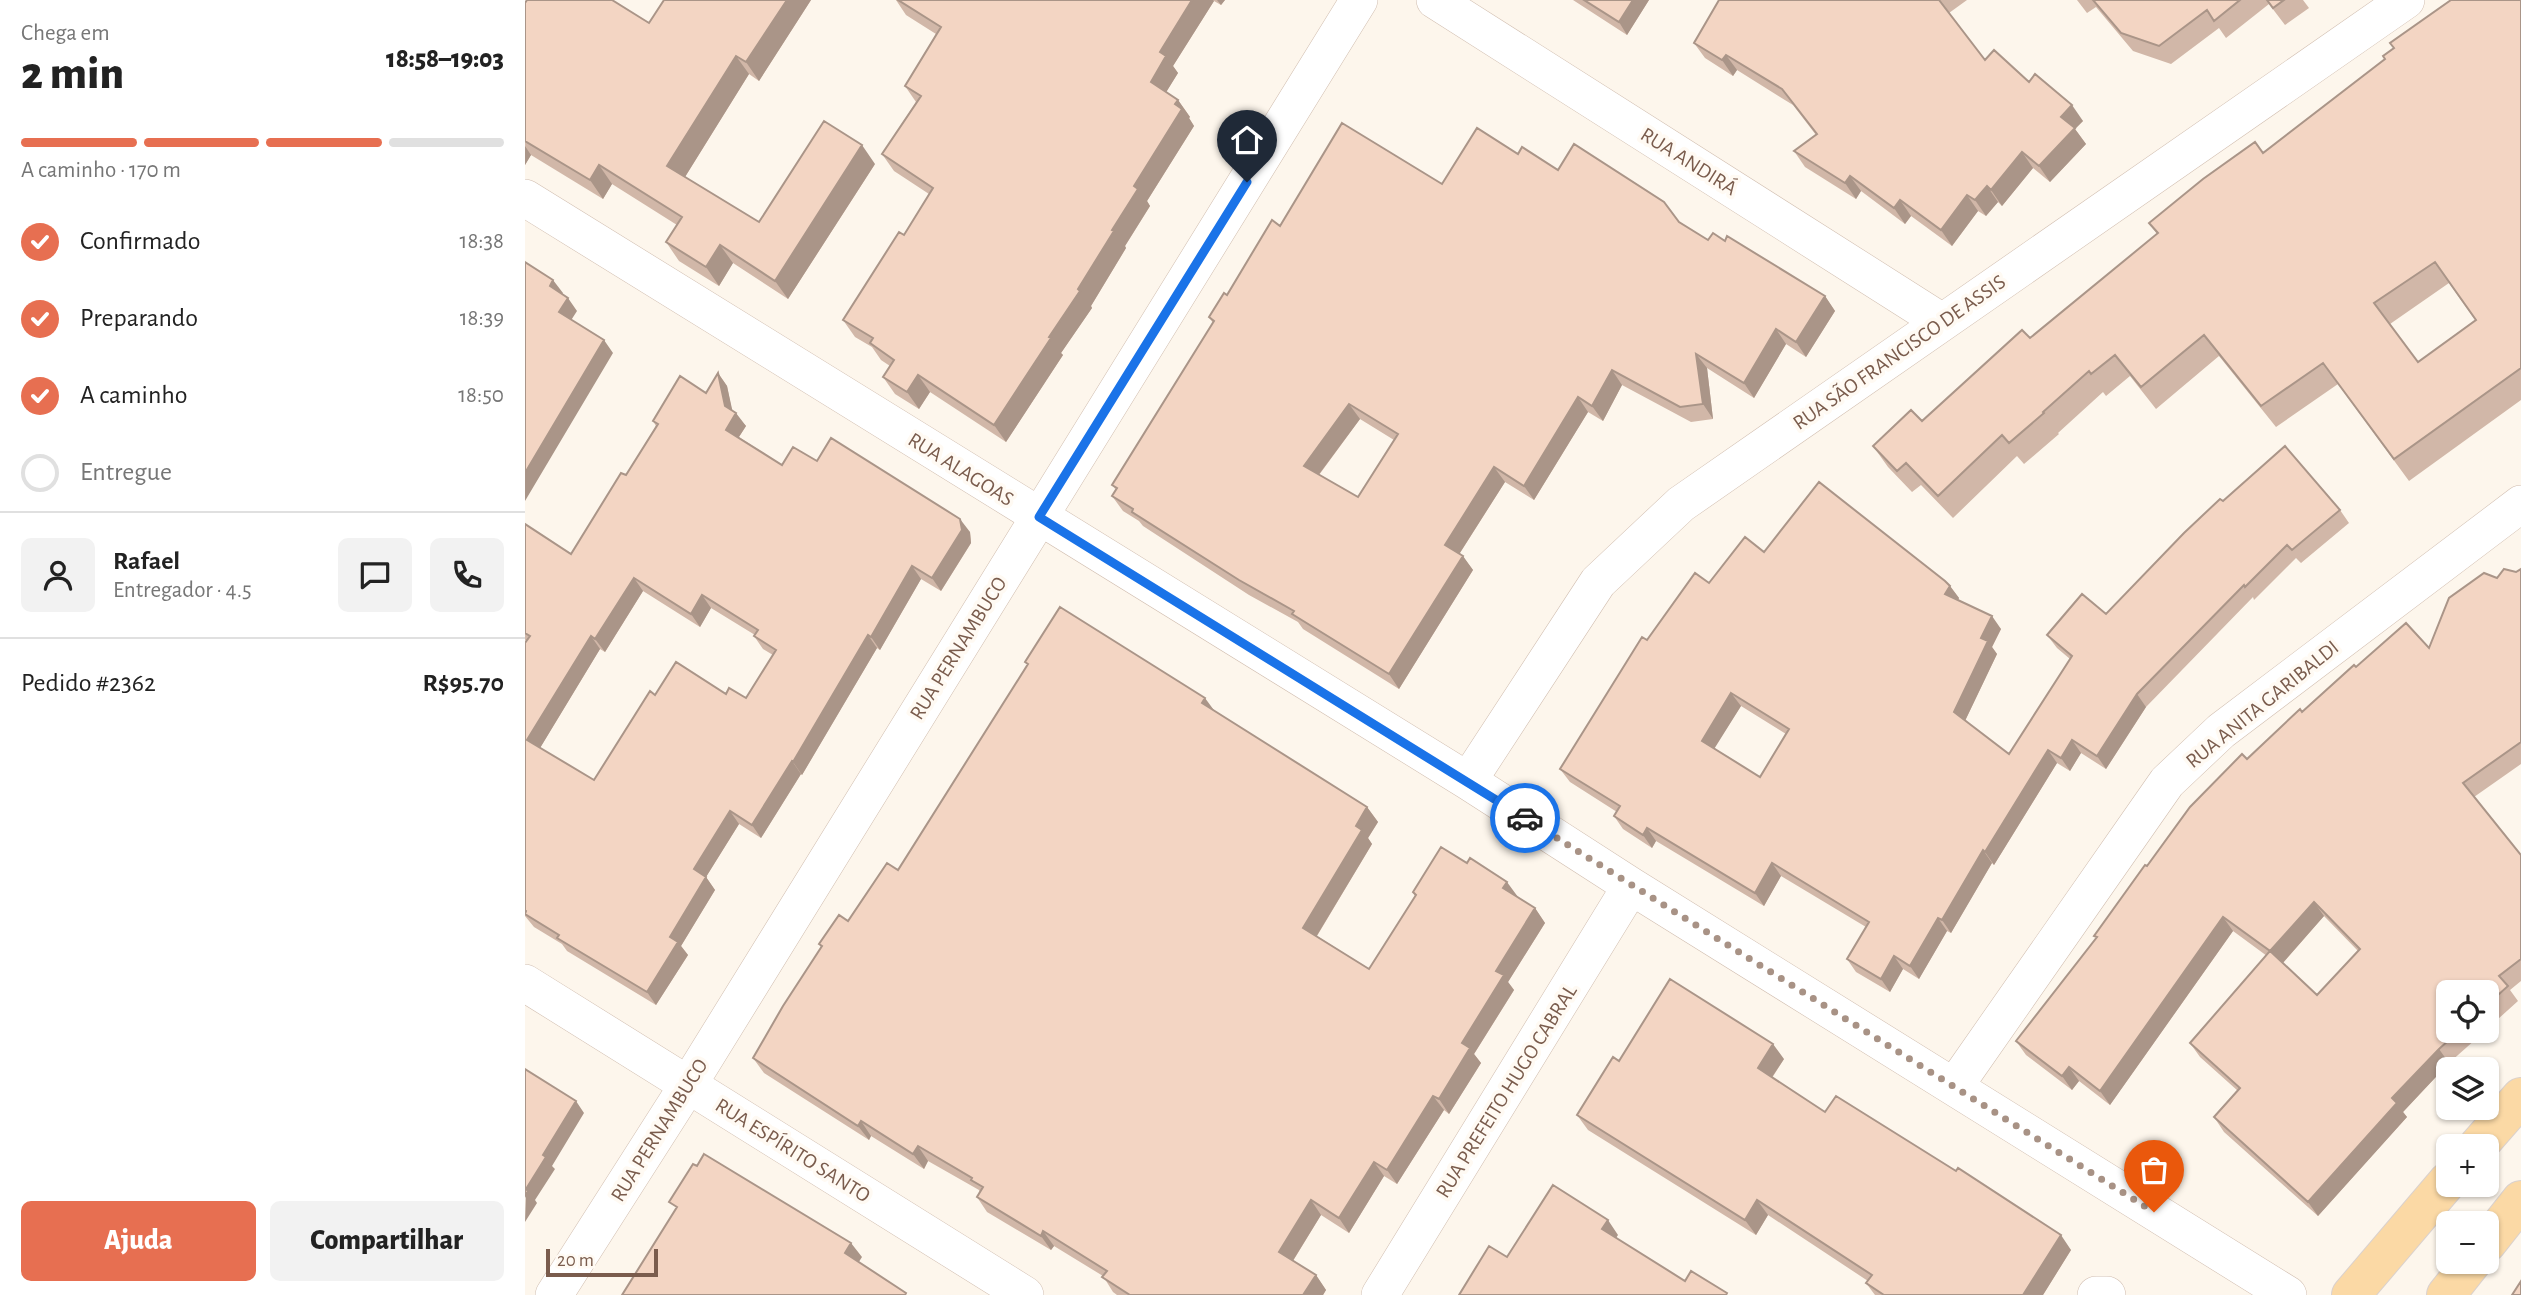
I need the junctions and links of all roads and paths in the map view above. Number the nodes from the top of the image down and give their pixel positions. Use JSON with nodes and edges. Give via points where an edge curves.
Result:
{"nodes":[{"id":1,"x":1359,"y":0,"type":"edge"},
{"id":2,"x":1435,"y":0,"type":"edge"},
{"id":3,"x":2406,"y":0,"type":"edge"},
{"id":4,"x":525,"y":198,"type":"edge"},
{"id":5,"x":1943,"y":322,"type":"junction"},
{"id":6,"x":2521,"y":503,"type":"edge"},
{"id":7,"x":1039,"y":517,"type":"junction"},
{"id":8,"x":1468,"y":781,"type":"junction"},
{"id":9,"x":1631,"y":886,"type":"junction"},
{"id":10,"x":525,"y":983,"type":"edge"},
{"id":11,"x":688,"y":1085,"type":"junction"},
{"id":12,"x":1954,"y":1087,"type":"junction"},
{"id":13,"x":2521,"y":1097,"type":"edge"},
{"id":14,"x":2489,"y":1134,"type":"edge"},
{"id":15,"x":2436,"y":1195,"type":"edge"},
{"id":16,"x":2521,"y":1200,"type":"edge"},
{"id":17,"x":2499,"y":1228,"type":"edge"},
{"id":18,"x":2463,"y":1274,"type":"edge"},
{"id":19,"x":554,"y":1295,"type":"edge"},
{"id":20,"x":1025,"y":1295,"type":"edge"},
{"id":21,"x":1380,"y":1295,"type":"edge"},
{"id":22,"x":2096,"y":1295,"type":"edge"},
{"id":23,"x":2107,"y":1295,"type":"edge"},
{"id":24,"x":2288,"y":1295,"type":"edge"},
{"id":25,"x":2351,"y":1295,"type":"edge"},
{"id":26,"x":2446,"y":1295,"type":"edge"}],
"edges":[{"from":1,"to":7,"type":"street","name":"RUA PERNAMBUCO"},
{"from":2,"to":5,"type":"street","name":"RUA ANDIRÁ"},
{"from":3,"to":5,"type":"street","name":"RUA SÃO FRANCISCO DE ASSIS"},
{"from":4,"to":7,"type":"street","name":"RUA ALAGOAS"},
{"from":5,"to":8,"type":"street","name":"RUA SÃO FRANCISCO DE ASSIS","via":[[1681,503],[1598,582]]},
{"from":6,"to":12,"type":"street","name":"RUA ANITA GARIBALDI","via":[[2221,731],[2167,782]]},
{"from":7,"to":8,"type":"street","name":"RUA ALAGOAS"},
{"from":7,"to":11,"type":"street","name":"RUA PERNAMBUCO"},
{"from":8,"to":9,"type":"street","name":"RUA ALAGOAS"},
{"from":9,"to":12,"type":"street","name":"RUA ALAGOAS"},
{"from":9,"to":21,"type":"street","name":"RUA PREFEITO HUGO CABRAL"},
{"from":10,"to":11,"type":"street","name":"RUA ESPÍRITO SANTO"},
{"from":11,"to":19,"type":"street","name":"RUA PERNAMBUCO"},
{"from":11,"to":20,"type":"street","name":"RUA ESPÍRITO SANTO"},
{"from":12,"to":24,"type":"street","name":"RUA ALAGOAS"},
{"from":13,"to":14,"type":"main road"},
{"from":15,"to":25,"type":"main road"},
{"from":16,"to":17,"type":"main road"},
{"from":18,"to":26,"type":"main road"},
{"from":22,"to":23,"type":"street"}]}
